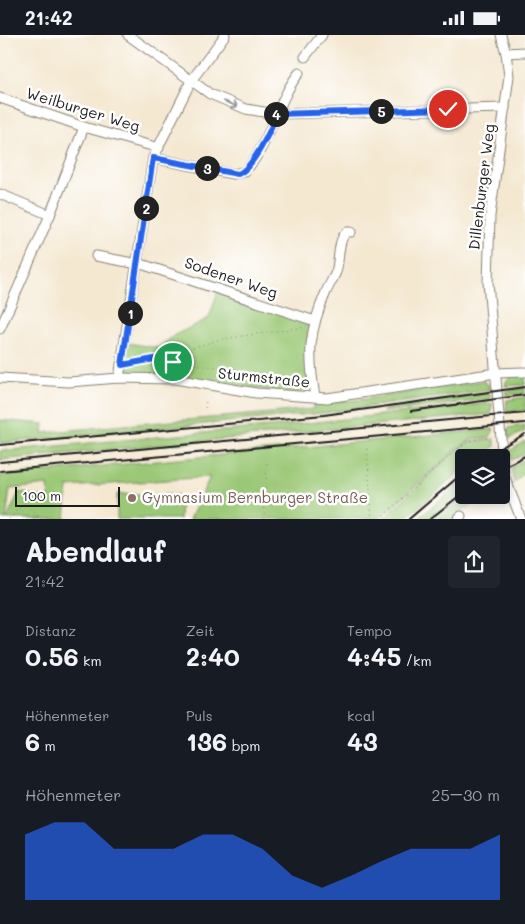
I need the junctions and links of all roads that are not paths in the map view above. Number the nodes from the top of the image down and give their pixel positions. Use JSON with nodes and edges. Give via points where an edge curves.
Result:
{"nodes":[{"id":1,"x":225,"y":35,"type":"edge"},
{"id":2,"x":322,"y":35,"type":"edge"},
{"id":3,"x":501,"y":35,"type":"edge"},
{"id":4,"x":133,"y":36,"type":"edge"},
{"id":5,"x":525,"y":52,"type":"edge"},
{"id":6,"x":506,"y":53,"type":"junction"},
{"id":7,"x":305,"y":57,"type":"dead end"},
{"id":8,"x":299,"y":73,"type":"dead end"},
{"id":9,"x":191,"y":81,"type":"junction"},
{"id":10,"x":0,"y":98,"type":"edge"},
{"id":11,"x":506,"y":108,"type":"junction"},
{"id":12,"x":276,"y":114,"type":"junction"},
{"id":13,"x":84,"y":127,"type":"junction"},
{"id":14,"x":158,"y":148,"type":"junction"},
{"id":15,"x":153,"y":158,"type":"junction"},
{"id":16,"x":0,"y":194,"type":"edge"},
{"id":17,"x":50,"y":215,"type":"junction"},
{"id":18,"x":351,"y":232,"type":"dead end"},
{"id":19,"x":96,"y":256,"type":"dead end"},
{"id":20,"x":138,"y":263,"type":"junction"},
{"id":21,"x":314,"y":323,"type":"junction"},
{"id":22,"x":0,"y":329,"type":"edge"},
{"id":23,"x":525,"y":371,"type":"edge"},
{"id":24,"x":496,"y":373,"type":"junction"},
{"id":25,"x":0,"y":377,"type":"edge"},
{"id":26,"x":120,"y":378,"type":"junction"},
{"id":27,"x":315,"y":397,"type":"junction"},
{"id":28,"x":521,"y":519,"type":"edge"}],
"edges":[{"from":1,"to":9,"type":"street"},
{"from":2,"to":7,"type":"street"},
{"from":3,"to":6,"type":"street","name":"Dillenburger Weg"},
{"from":4,"to":9,"type":"street"},
{"from":5,"to":6,"type":"street"},
{"from":6,"to":11,"type":"street","name":"Dillenburger Weg","via":[[509,76]]},
{"from":8,"to":12,"type":"street"},
{"from":9,"to":12,"type":"street","one_way":true,"via":[[227,103]]},
{"from":9,"to":14,"type":"street"},
{"from":10,"to":13,"type":"street","name":"Weilburger Weg"},
{"from":11,"to":12,"type":"street"},
{"from":11,"to":24,"type":"street","name":"Dillenburger Weg","via":[[490,216],[488,253]]},
{"from":12,"to":15,"type":"street","via":[[248,168],[238,174]]},
{"from":13,"to":14,"type":"street","name":"Weilburger Weg"},
{"from":13,"to":17,"type":"street"},
{"from":14,"to":15,"type":"street"},
{"from":15,"to":20,"type":"street"},
{"from":16,"to":17,"type":"street"},
{"from":17,"to":22,"type":"street"},
{"from":18,"to":21,"type":"street","via":[[343,237],[336,271]]},
{"from":19,"to":20,"type":"street","name":"Sodener Weg"},
{"from":20,"to":21,"type":"street","name":"Sodener Weg"},
{"from":20,"to":26,"type":"street"},
{"from":21,"to":27,"type":"street","via":[[309,349]]},
{"from":23,"to":24,"type":"street","name":"Sturmstraße"},
{"from":24,"to":27,"type":"street","name":"Sturmstraße","via":[[327,398]]},
{"from":24,"to":28,"type":"street","name":"Dillenburger Weg","via":[[504,475]]},
{"from":25,"to":26,"type":"street","name":"Sturmstraße","via":[[69,382]]},
{"from":26,"to":27,"type":"street","name":"Sturmstraße","via":[[175,379],[256,393]]}]}
